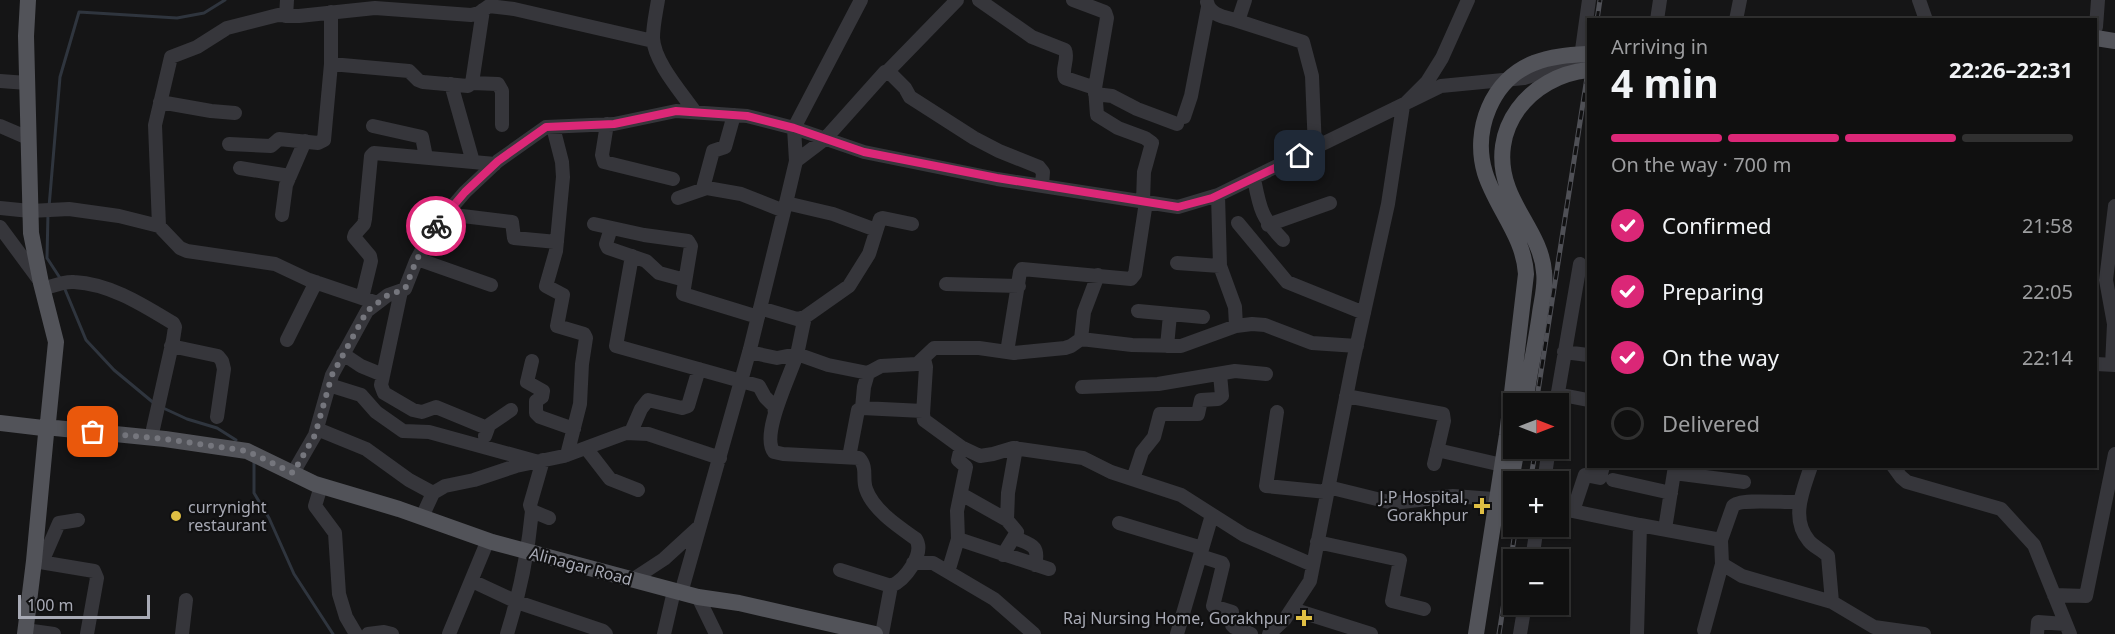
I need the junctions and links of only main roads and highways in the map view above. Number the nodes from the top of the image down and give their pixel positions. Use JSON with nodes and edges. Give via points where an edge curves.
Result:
{"nodes":[{"id":1,"x":28,"y":0,"type":"edge"},
{"id":2,"x":2097,"y":27,"type":"edge"},
{"id":3,"x":2115,"y":30,"type":"edge"},
{"id":4,"x":2097,"y":38,"type":"edge"},
{"id":5,"x":2115,"y":41,"type":"edge"},
{"id":6,"x":1587,"y":54,"type":"edge"},
{"id":7,"x":1587,"y":70,"type":"edge"},
{"id":8,"x":1521,"y":393,"type":"edge"},
{"id":9,"x":1521,"y":393,"type":"edge"},
{"id":10,"x":0,"y":423,"type":"edge"},
{"id":11,"x":48,"y":428,"type":"junction"},
{"id":12,"x":1504,"y":459,"type":"edge"},
{"id":13,"x":1513,"y":459,"type":"edge"},
{"id":14,"x":1502,"y":499,"type":"junction"},
{"id":15,"x":25,"y":632,"type":"edge"},
{"id":16,"x":875,"y":634,"type":"edge"},
{"id":17,"x":1476,"y":634,"type":"edge"},
{"id":18,"x":1487,"y":634,"type":"edge"}],
"edges":[{"from":1,"to":11,"type":"main road","via":[[31,233],[56,342]]},
{"from":2,"to":3,"type":"main road"},
{"from":4,"to":5,"type":"main road"},
{"from":6,"to":8,"type":"main road","via":[[1550,58],[1516,72],[1492,100],[1482,128],[1485,173],[1526,265]]},
{"from":7,"to":9,"type":"main road","via":[[1566,73],[1536,89],[1519,107],[1506,134],[1503,166],[1507,184],[1539,249],[1545,282],[1537,335]]},
{"from":10,"to":11,"type":"main road","name":"Alinagar Road"},
{"from":11,"to":15,"type":"main road","via":[[38,562]]},
{"from":11,"to":16,"type":"main road","name":"Alinagar Road","via":[[247,451],[321,486],[528,552],[698,597]]},
{"from":12,"to":14,"type":"main road"},
{"from":13,"to":14,"type":"main road"},
{"from":14,"to":17,"type":"main road"},
{"from":14,"to":18,"type":"main road"}]}
